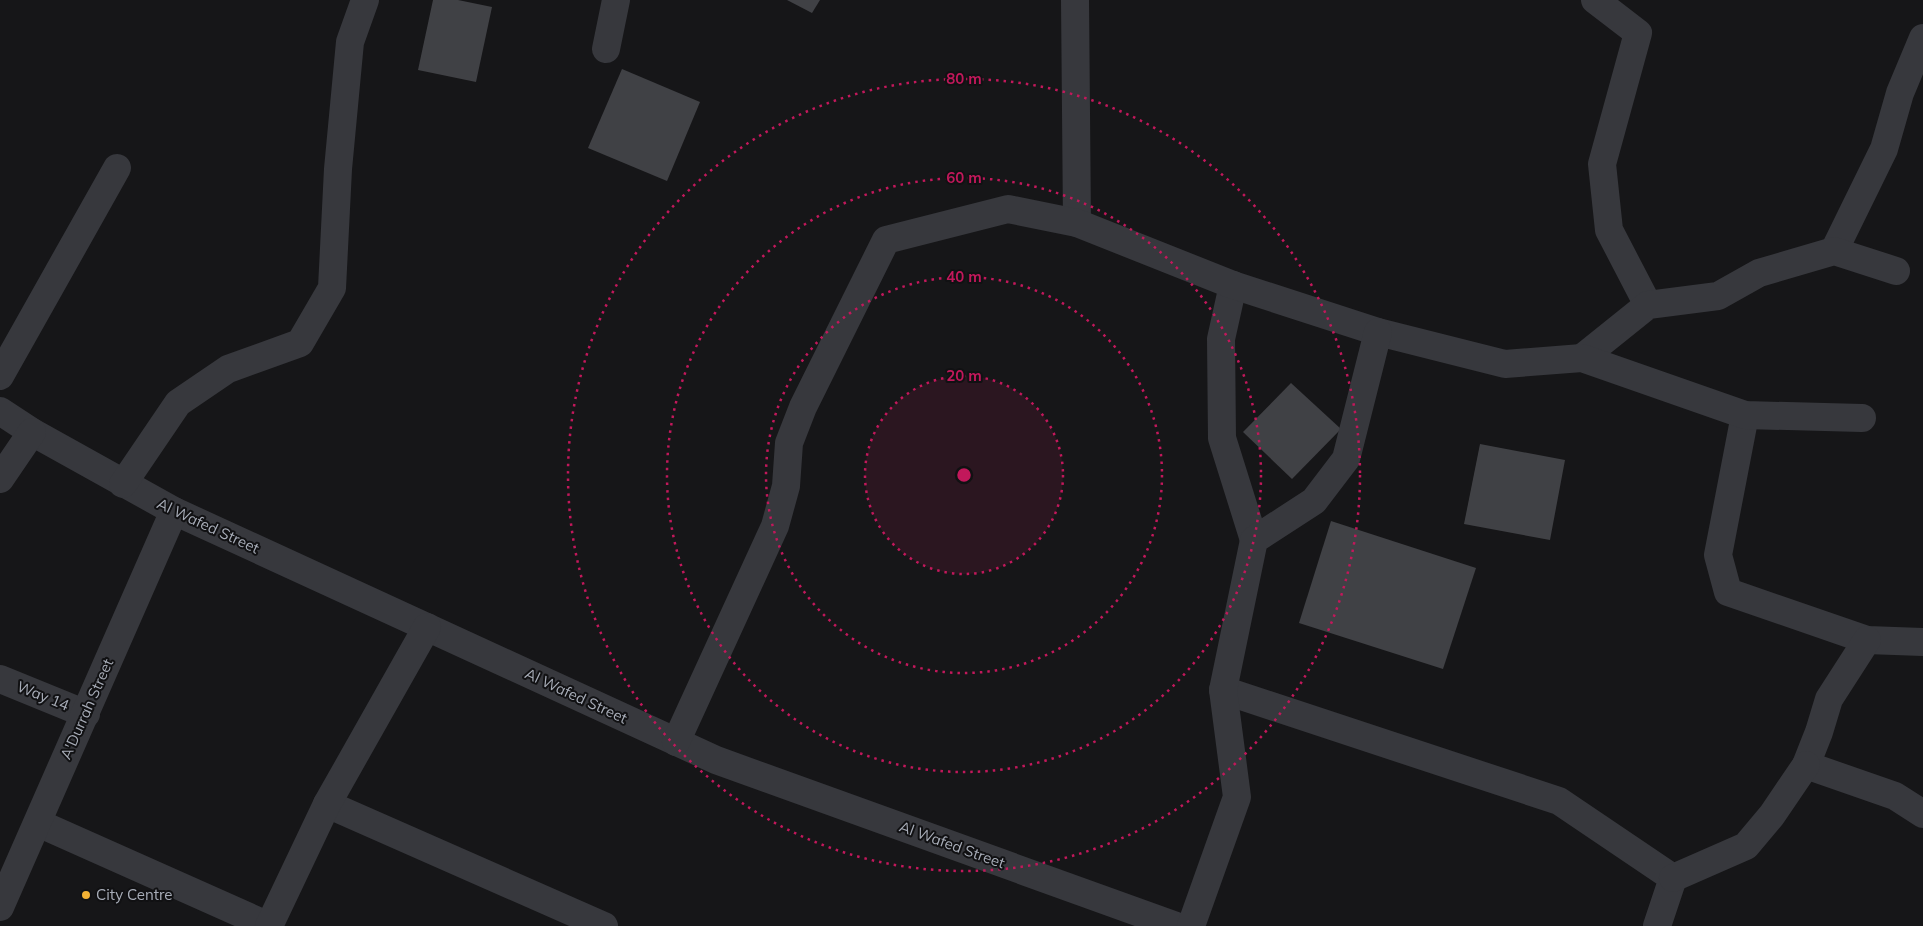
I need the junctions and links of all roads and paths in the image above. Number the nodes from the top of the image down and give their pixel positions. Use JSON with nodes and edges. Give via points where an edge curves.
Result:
{"nodes":[{"id":1,"x":365,"y":0,"type":"edge"},
{"id":2,"x":616,"y":0,"type":"edge"},
{"id":3,"x":1075,"y":0,"type":"edge"},
{"id":4,"x":1595,"y":0,"type":"edge"},
{"id":5,"x":606,"y":49,"type":"dead end"},
{"id":6,"x":1920,"y":53,"type":"edge"},
{"id":7,"x":117,"y":168,"type":"dead end"},
{"id":8,"x":1078,"y":223,"type":"junction"},
{"id":9,"x":1834,"y":251,"type":"junction"},
{"id":10,"x":1896,"y":271,"type":"dead end"},
{"id":11,"x":1234,"y":285,"type":"junction"},
{"id":12,"x":1648,"y":305,"type":"junction"},
{"id":13,"x":1378,"y":332,"type":"junction"},
{"id":14,"x":1582,"y":358,"type":"junction"},
{"id":15,"x":0,"y":376,"type":"edge"},
{"id":16,"x":0,"y":411,"type":"edge"},
{"id":17,"x":1745,"y":415,"type":"junction"},
{"id":18,"x":1862,"y":418,"type":"dead end"},
{"id":19,"x":32,"y":432,"type":"junction"},
{"id":20,"x":0,"y":479,"type":"edge"},
{"id":21,"x":123,"y":484,"type":"junction"},
{"id":22,"x":174,"y":511,"type":"junction"},
{"id":23,"x":1254,"y":540,"type":"junction"},
{"id":24,"x":427,"y":627,"type":"junction"},
{"id":25,"x":1867,"y":640,"type":"junction"},
{"id":26,"x":1923,"y":642,"type":"edge"},
{"id":27,"x":0,"y":679,"type":"edge"},
{"id":28,"x":1223,"y":690,"type":"junction"},
{"id":29,"x":86,"y":714,"type":"junction"},
{"id":30,"x":676,"y":742,"type":"junction"},
{"id":31,"x":1806,"y":765,"type":"junction"},
{"id":32,"x":327,"y":804,"type":"junction"},
{"id":33,"x":1923,"y":814,"type":"edge"},
{"id":34,"x":38,"y":823,"type":"junction"},
{"id":35,"x":1673,"y":878,"type":"junction"},
{"id":36,"x":0,"y":907,"type":"edge"},
{"id":37,"x":269,"y":926,"type":"edge"},
{"id":38,"x":604,"y":926,"type":"edge"},
{"id":39,"x":1176,"y":926,"type":"edge"},
{"id":40,"x":1191,"y":926,"type":"edge"},
{"id":41,"x":1657,"y":926,"type":"edge"}],
"edges":[{"from":1,"to":21,"type":"street","via":[[350,42],[338,169],[332,288],[300,344],[228,369],[178,403]]},
{"from":2,"to":5,"type":"street"},
{"from":3,"to":8,"type":"street"},
{"from":4,"to":12,"type":"street","via":[[1638,33],[1602,164],[1608,230]]},
{"from":6,"to":9,"type":"street","via":[[1900,93],[1884,149]]},
{"from":7,"to":15,"type":"street"},
{"from":8,"to":11,"type":"street"},
{"from":8,"to":30,"type":"street","via":[[1008,209],[886,240],[803,407],[790,443],[786,486],[775,526]]},
{"from":9,"to":10,"type":"street"},
{"from":9,"to":12,"type":"street","via":[[1759,273],[1718,296]]},
{"from":11,"to":13,"type":"street"},
{"from":11,"to":23,"type":"street","via":[[1221,339],[1222,438]]},
{"from":12,"to":14,"type":"street"},
{"from":13,"to":14,"type":"street","via":[[1505,364]]},
{"from":13,"to":23,"type":"street","via":[[1346,459],[1314,501]]},
{"from":14,"to":17,"type":"street"},
{"from":16,"to":19,"type":"street","name":"Al Wafed Street"},
{"from":17,"to":18,"type":"street"},
{"from":17,"to":25,"type":"street","via":[[1718,555],[1728,592]]},
{"from":19,"to":20,"type":"street"},
{"from":19,"to":21,"type":"street","name":"Al Wafed Street"},
{"from":21,"to":22,"type":"street","name":"Al Wafed Street"},
{"from":22,"to":24,"type":"street","name":"Al Wafed Street"},
{"from":22,"to":29,"type":"street","name":"A'Durrah Street"},
{"from":23,"to":28,"type":"street"},
{"from":24,"to":30,"type":"street","name":"Al Wafed Street"},
{"from":24,"to":32,"type":"street"},
{"from":25,"to":26,"type":"street"},
{"from":25,"to":31,"type":"street","via":[[1829,699]]},
{"from":27,"to":29,"type":"street","name":"Way 14"},
{"from":28,"to":35,"type":"street","via":[[1559,801]]},
{"from":28,"to":40,"type":"street","via":[[1237,797]]},
{"from":29,"to":34,"type":"street","name":"A'Durrah Street"},
{"from":30,"to":39,"type":"street","name":"Al Wafed Street","via":[[716,760]]},
{"from":31,"to":33,"type":"street","via":[[1895,796]]},
{"from":31,"to":35,"type":"street","via":[[1746,846]]},
{"from":32,"to":37,"type":"street"},
{"from":32,"to":38,"type":"street"},
{"from":34,"to":36,"type":"street","name":"A'Durrah Street"},
{"from":34,"to":37,"type":"street"},
{"from":35,"to":41,"type":"street"}]}
